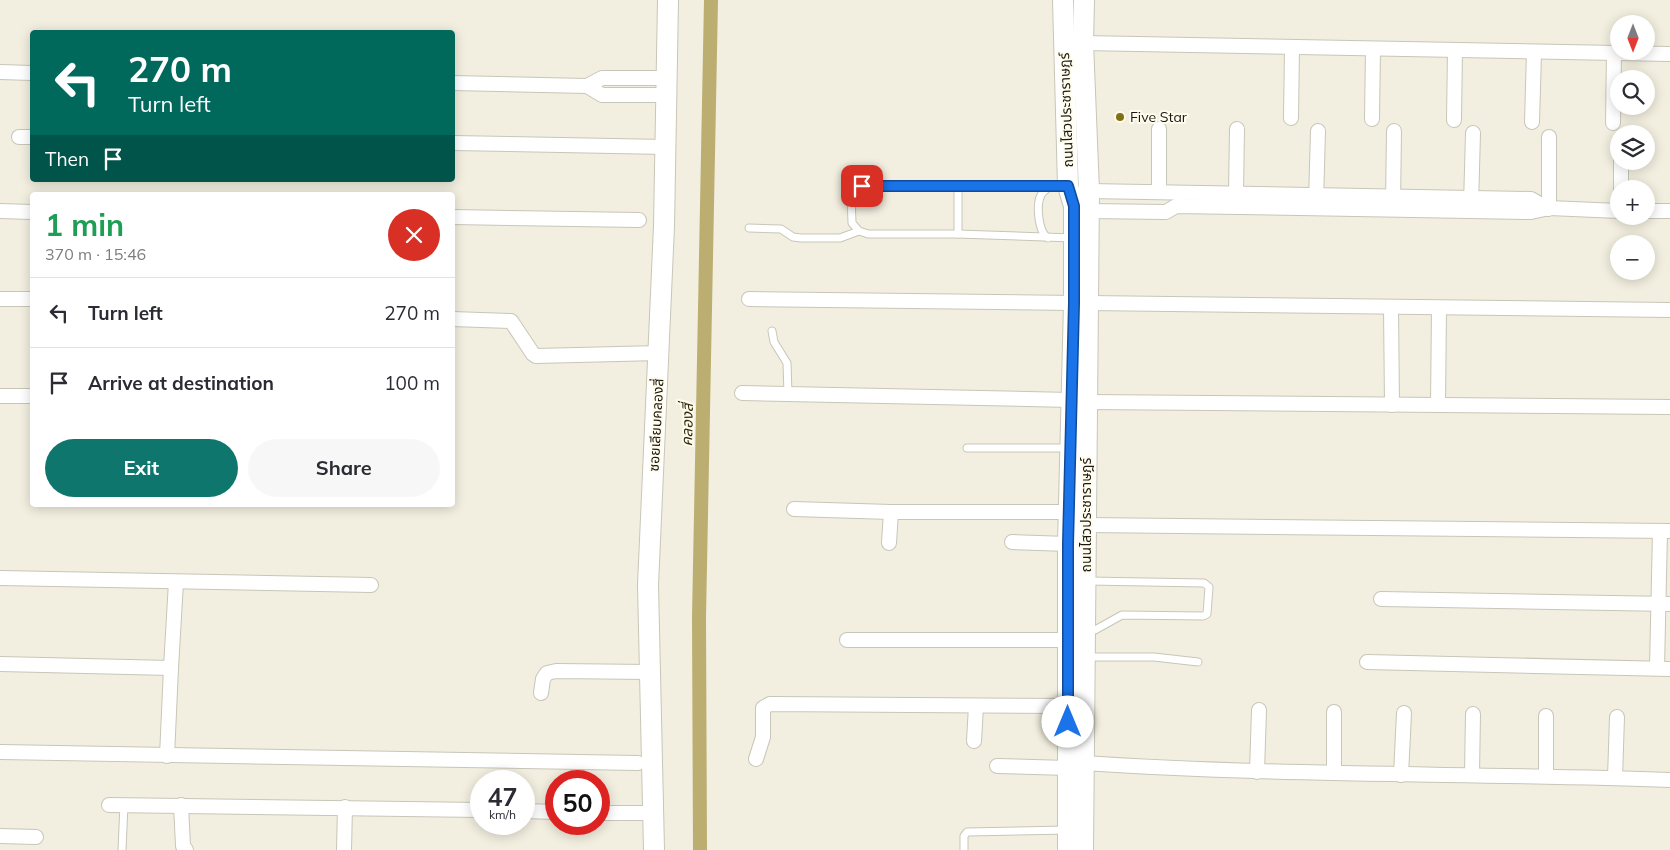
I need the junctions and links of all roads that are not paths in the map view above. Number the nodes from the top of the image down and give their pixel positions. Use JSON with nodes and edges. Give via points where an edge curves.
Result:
{"nodes":[{"id":1,"x":668,"y":0,"type":"edge"},
{"id":2,"x":1063,"y":0,"type":"edge"},
{"id":3,"x":1084,"y":0,"type":"edge"},
{"id":4,"x":1083,"y":43,"type":"junction"},
{"id":5,"x":1292,"y":48,"type":"junction"},
{"id":6,"x":1373,"y":49,"type":"junction"},
{"id":7,"x":1455,"y":50,"type":"junction"},
{"id":8,"x":1534,"y":52,"type":"junction"},
{"id":9,"x":1610,"y":53,"type":"edge"},
{"id":10,"x":1655,"y":54,"type":"edge"},
{"id":11,"x":1670,"y":54,"type":"edge"},
{"id":12,"x":1614,"y":60,"type":"edge"},
{"id":13,"x":0,"y":72,"type":"edge"},
{"id":14,"x":30,"y":73,"type":"edge"},
{"id":15,"x":455,"y":83,"type":"edge"},
{"id":16,"x":666,"y":87,"type":"junction"},
{"id":17,"x":1290,"y":118,"type":"dead end"},
{"id":18,"x":1372,"y":119,"type":"dead end"},
{"id":19,"x":1454,"y":120,"type":"dead end"},
{"id":20,"x":1532,"y":122,"type":"dead end"},
{"id":21,"x":1613,"y":123,"type":"dead end"},
{"id":22,"x":1159,"y":129,"type":"dead end"},
{"id":23,"x":1237,"y":129,"type":"dead end"},
{"id":24,"x":1394,"y":130,"type":"dead end"},
{"id":25,"x":1318,"y":131,"type":"dead end"},
{"id":26,"x":1473,"y":133,"type":"dead end"},
{"id":27,"x":1549,"y":136,"type":"dead end"},
{"id":28,"x":455,"y":144,"type":"edge"},
{"id":29,"x":666,"y":147,"type":"junction"},
{"id":30,"x":958,"y":186,"type":"junction"},
{"id":31,"x":1060,"y":186,"type":"junction"},
{"id":32,"x":1160,"y":192,"type":"junction"},
{"id":33,"x":1236,"y":194,"type":"junction"},
{"id":34,"x":1176,"y":199,"type":"junction"},
{"id":35,"x":1089,"y":201,"type":"junction"},
{"id":36,"x":1316,"y":202,"type":"junction"},
{"id":37,"x":1393,"y":203,"type":"junction"},
{"id":38,"x":1471,"y":204,"type":"junction"},
{"id":39,"x":1549,"y":208,"type":"junction"},
{"id":40,"x":1610,"y":210,"type":"edge"},
{"id":41,"x":0,"y":211,"type":"edge"},
{"id":42,"x":1655,"y":211,"type":"edge"},
{"id":43,"x":30,"y":212,"type":"edge"},
{"id":44,"x":1670,"y":212,"type":"edge"},
{"id":45,"x":455,"y":217,"type":"edge"},
{"id":46,"x":639,"y":220,"type":"dead end"},
{"id":47,"x":749,"y":228,"type":"dead end"},
{"id":48,"x":859,"y":231,"type":"junction"},
{"id":49,"x":958,"y":234,"type":"junction"},
{"id":50,"x":1048,"y":238,"type":"junction"},
{"id":51,"x":1074,"y":238,"type":"junction"},
{"id":52,"x":0,"y":299,"type":"edge"},
{"id":53,"x":30,"y":299,"type":"edge"},
{"id":54,"x":749,"y":299,"type":"dead end"},
{"id":55,"x":1081,"y":303,"type":"junction"},
{"id":56,"x":1391,"y":307,"type":"junction"},
{"id":57,"x":1439,"y":308,"type":"junction"},
{"id":58,"x":1670,"y":310,"type":"edge"},
{"id":59,"x":455,"y":319,"type":"edge"},
{"id":60,"x":772,"y":331,"type":"dead end"},
{"id":61,"x":660,"y":353,"type":"junction"},
{"id":62,"x":742,"y":393,"type":"dead end"},
{"id":63,"x":788,"y":394,"type":"junction"},
{"id":64,"x":0,"y":396,"type":"edge"},
{"id":65,"x":30,"y":396,"type":"edge"},
{"id":66,"x":1079,"y":401,"type":"junction"},
{"id":67,"x":1392,"y":405,"type":"junction"},
{"id":68,"x":1438,"y":405,"type":"junction"},
{"id":69,"x":1670,"y":407,"type":"edge"},
{"id":70,"x":967,"y":448,"type":"dead end"},
{"id":71,"x":1071,"y":448,"type":"junction"},
{"id":72,"x":794,"y":509,"type":"dead end"},
{"id":73,"x":890,"y":512,"type":"junction"},
{"id":74,"x":1069,"y":512,"type":"junction"},
{"id":75,"x":1086,"y":525,"type":"junction"},
{"id":76,"x":1665,"y":531,"type":"edge"},
{"id":77,"x":1012,"y":542,"type":"dead end"},
{"id":78,"x":889,"y":543,"type":"dead end"},
{"id":79,"x":1068,"y":544,"type":"junction"},
{"id":80,"x":0,"y":578,"type":"edge"},
{"id":81,"x":1085,"y":580,"type":"junction"},
{"id":82,"x":176,"y":582,"type":"junction"},
{"id":83,"x":371,"y":585,"type":"dead end"},
{"id":84,"x":1381,"y":599,"type":"dead end"},
{"id":85,"x":1664,"y":604,"type":"edge"},
{"id":86,"x":847,"y":640,"type":"dead end"},
{"id":87,"x":1081,"y":641,"type":"junction"},
{"id":88,"x":1198,"y":662,"type":"dead end"},
{"id":89,"x":1367,"y":662,"type":"dead end"},
{"id":90,"x":0,"y":664,"type":"edge"},
{"id":91,"x":171,"y":668,"type":"junction"},
{"id":92,"x":1664,"y":668,"type":"edge"},
{"id":93,"x":650,"y":672,"type":"junction"},
{"id":94,"x":542,"y":693,"type":"dead end"},
{"id":95,"x":976,"y":706,"type":"junction"},
{"id":96,"x":1068,"y":706,"type":"junction"},
{"id":97,"x":1258,"y":710,"type":"dead end"},
{"id":98,"x":1334,"y":712,"type":"dead end"},
{"id":99,"x":1404,"y":713,"type":"dead end"},
{"id":100,"x":1473,"y":714,"type":"dead end"},
{"id":101,"x":1546,"y":716,"type":"dead end"},
{"id":102,"x":1617,"y":717,"type":"dead end"},
{"id":103,"x":974,"y":740,"type":"dead end"},
{"id":104,"x":0,"y":752,"type":"edge"},
{"id":105,"x":167,"y":756,"type":"junction"},
{"id":106,"x":756,"y":760,"type":"dead end"},
{"id":107,"x":638,"y":763,"type":"dead end"},
{"id":108,"x":997,"y":766,"type":"dead end"},
{"id":109,"x":1076,"y":766,"type":"junction"},
{"id":110,"x":1257,"y":772,"type":"junction"},
{"id":111,"x":1334,"y":773,"type":"junction"},
{"id":112,"x":1472,"y":774,"type":"junction"},
{"id":113,"x":1401,"y":775,"type":"junction"},
{"id":114,"x":1546,"y":776,"type":"junction"},
{"id":115,"x":1615,"y":778,"type":"junction"},
{"id":116,"x":1670,"y":780,"type":"edge"},
{"id":117,"x":110,"y":804,"type":"dead end"},
{"id":118,"x":124,"y":804,"type":"junction"},
{"id":119,"x":181,"y":805,"type":"junction"},
{"id":120,"x":345,"y":807,"type":"junction"},
{"id":121,"x":470,"y":810,"type":"edge"},
{"id":122,"x":610,"y":813,"type":"edge"},
{"id":123,"x":653,"y":813,"type":"junction"},
{"id":124,"x":1068,"y":830,"type":"junction"},
{"id":125,"x":0,"y":836,"type":"edge"},
{"id":126,"x":36,"y":837,"type":"dead end"},
{"id":127,"x":122,"y":850,"type":"edge"},
{"id":128,"x":186,"y":850,"type":"edge"},
{"id":129,"x":344,"y":850,"type":"edge"},
{"id":130,"x":654,"y":850,"type":"edge"},
{"id":131,"x":964,"y":850,"type":"edge"},
{"id":132,"x":1068,"y":850,"type":"edge"},
{"id":133,"x":1083,"y":850,"type":"edge"}],
"edges":[{"from":1,"to":16,"type":"main road","name":"ซอยเลียบคลองสี่"},
{"from":2,"to":31,"type":"main road","name":"ถนนไสวประชาราษฎร์"},
{"from":3,"to":4,"type":"main road","name":"ถนนไสวประชาราษฎร์"},
{"from":4,"to":5,"type":"street"},
{"from":4,"to":35,"type":"main road","name":"ถนนไสวประชาราษฎร์"},
{"from":5,"to":6,"type":"street"},
{"from":5,"to":17,"type":"street"},
{"from":6,"to":7,"type":"street"},
{"from":6,"to":18,"type":"street"},
{"from":7,"to":8,"type":"street"},
{"from":7,"to":19,"type":"street"},
{"from":8,"to":9,"type":"street"},
{"from":8,"to":20,"type":"street"},
{"from":10,"to":11,"type":"street"},
{"from":12,"to":21,"type":"street"},
{"from":13,"to":14,"type":"street"},
{"from":15,"to":16,"type":"street","via":[[587,86],[602,78]]},
{"from":16,"to":29,"type":"main road","name":"ซอยเลียบคลองสี่"},
{"from":22,"to":32,"type":"street"},
{"from":23,"to":33,"type":"street"},
{"from":24,"to":37,"type":"street"},
{"from":25,"to":36,"type":"street"},
{"from":26,"to":38,"type":"street"},
{"from":27,"to":39,"type":"street"},
{"from":28,"to":29,"type":"street"},
{"from":29,"to":61,"type":"main road","name":"ซอยเลียบคลองสี่"},
{"from":30,"to":31,"type":"lane"},
{"from":30,"to":48,"type":"lane","via":[[867,185],[858,188],[852,194],[852,224]]},
{"from":30,"to":49,"type":"lane"},
{"from":31,"to":50,"type":"lane","via":[[1044,190],[1040,197],[1040,226],[1042,234]]},
{"from":31,"to":51,"type":"main road","name":"ถนนไสวประชาราษฎร์","via":[[1074,206]]},
{"from":32,"to":34,"type":"street"},
{"from":32,"to":35,"type":"street"},
{"from":33,"to":34,"type":"street"},
{"from":33,"to":36,"type":"street"},
{"from":34,"to":35,"type":"street","via":[[1166,212]]},
{"from":34,"to":36,"type":"street"},
{"from":35,"to":55,"type":"main road","name":"ถนนไสวประชาราษฎร์"},
{"from":36,"to":37,"type":"street"},
{"from":37,"to":38,"type":"street"},
{"from":38,"to":39,"type":"street","via":[[1531,199]]},
{"from":39,"to":40,"type":"street"},
{"from":41,"to":43,"type":"street"},
{"from":42,"to":44,"type":"street"},
{"from":45,"to":46,"type":"street"},
{"from":47,"to":48,"type":"lane","via":[[780,229],[793,237],[809,238],[840,238]]},
{"from":48,"to":49,"type":"lane","via":[[868,234]]},
{"from":49,"to":50,"type":"lane"},
{"from":50,"to":51,"type":"lane"},
{"from":51,"to":55,"type":"main road","name":"ถนนไสวประชาราษฎร์"},
{"from":52,"to":53,"type":"street"},
{"from":54,"to":55,"type":"street"},
{"from":55,"to":56,"type":"street"},
{"from":55,"to":66,"type":"main road","name":"ถนนไสวประชาราษฎร์"},
{"from":56,"to":57,"type":"street"},
{"from":56,"to":67,"type":"street"},
{"from":57,"to":58,"type":"street"},
{"from":57,"to":68,"type":"street"},
{"from":59,"to":61,"type":"street","via":[[510,321],[536,356]]},
{"from":60,"to":63,"type":"lane","via":[[774,342],[787,363]]},
{"from":61,"to":93,"type":"main road","name":"ซอยเลียบคลองสี่","via":[[648,585]]},
{"from":62,"to":63,"type":"street"},
{"from":63,"to":66,"type":"street"},
{"from":64,"to":65,"type":"street"},
{"from":66,"to":67,"type":"street"},
{"from":66,"to":71,"type":"main road","name":"ถนนไสวประชาราษฎร์"},
{"from":66,"to":75,"type":"main road","name":"ถนนไสวประชาราษฎร์"},
{"from":67,"to":68,"type":"street"},
{"from":68,"to":69,"type":"street"},
{"from":70,"to":71,"type":"lane"},
{"from":71,"to":74,"type":"main road","name":"ถนนไสวประชาราษฎร์"},
{"from":72,"to":73,"type":"street"},
{"from":73,"to":74,"type":"street"},
{"from":73,"to":78,"type":"street"},
{"from":74,"to":79,"type":"main road","name":"ถนนไสวประชาราษฎร์"},
{"from":75,"to":76,"type":"street"},
{"from":75,"to":81,"type":"main road","name":"ถนนไสวประชาราษฎร์"},
{"from":76,"to":85,"type":"street"},
{"from":77,"to":79,"type":"street"},
{"from":79,"to":87,"type":"main road","name":"ถนนไสวประชาราษฎร์"},
{"from":80,"to":82,"type":"street"},
{"from":81,"to":87,"type":"main road","name":"ถนนไสวประชาราษฎร์"},
{"from":81,"to":87,"type":"lane","via":[[1204,583],[1209,587],[1207,614],[1203,616],[1122,615]]},
{"from":82,"to":83,"type":"street"},
{"from":82,"to":91,"type":"street"},
{"from":84,"to":85,"type":"street"},
{"from":85,"to":92,"type":"street"},
{"from":86,"to":87,"type":"street"},
{"from":87,"to":88,"type":"lane","via":[[1154,657]]},
{"from":87,"to":96,"type":"main road","name":"ถนนไสวประชาราษฎร์"},
{"from":87,"to":109,"type":"main road","name":"ถนนไสวประชาราษฎร์"},
{"from":89,"to":92,"type":"street"},
{"from":90,"to":91,"type":"street"},
{"from":91,"to":105,"type":"street"},
{"from":93,"to":94,"type":"street","via":[[556,671],[547,673],[543,678]]},
{"from":93,"to":123,"type":"main road","name":"ซอยเลียบคลองสี่"},
{"from":95,"to":96,"type":"street"},
{"from":95,"to":103,"type":"street"},
{"from":95,"to":106,"type":"street","via":[[769,705],[763,708],[763,737]]},
{"from":96,"to":109,"type":"main road","name":"ถนนไสวประชาราษฎร์"},
{"from":97,"to":110,"type":"street"},
{"from":98,"to":111,"type":"street"},
{"from":99,"to":113,"type":"street"},
{"from":100,"to":112,"type":"street"},
{"from":101,"to":114,"type":"street"},
{"from":102,"to":115,"type":"street"},
{"from":104,"to":105,"type":"street"},
{"from":105,"to":107,"type":"street"},
{"from":108,"to":109,"type":"street"},
{"from":109,"to":110,"type":"street"},
{"from":109,"to":124,"type":"main road","name":"ถนนไสวประชาราษฎร์"},
{"from":109,"to":133,"type":"main road","name":"ถนนไสวประชาราษฎร์"},
{"from":110,"to":111,"type":"street"},
{"from":111,"to":113,"type":"street"},
{"from":112,"to":113,"type":"street"},
{"from":112,"to":114,"type":"street"},
{"from":114,"to":115,"type":"street"},
{"from":115,"to":116,"type":"street"},
{"from":117,"to":118,"type":"street"},
{"from":118,"to":119,"type":"street"},
{"from":118,"to":127,"type":"lane"},
{"from":119,"to":120,"type":"street"},
{"from":119,"to":128,"type":"street","via":[[183,846]]},
{"from":120,"to":121,"type":"street"},
{"from":120,"to":129,"type":"street"},
{"from":122,"to":123,"type":"street"},
{"from":123,"to":130,"type":"main road","name":"ซอยเลียบคลองสี่"},
{"from":124,"to":131,"type":"lane","via":[[966,832]]},
{"from":124,"to":132,"type":"main road","name":"ถนนไสวประชาราษฎร์"},
{"from":125,"to":126,"type":"street"}]}
